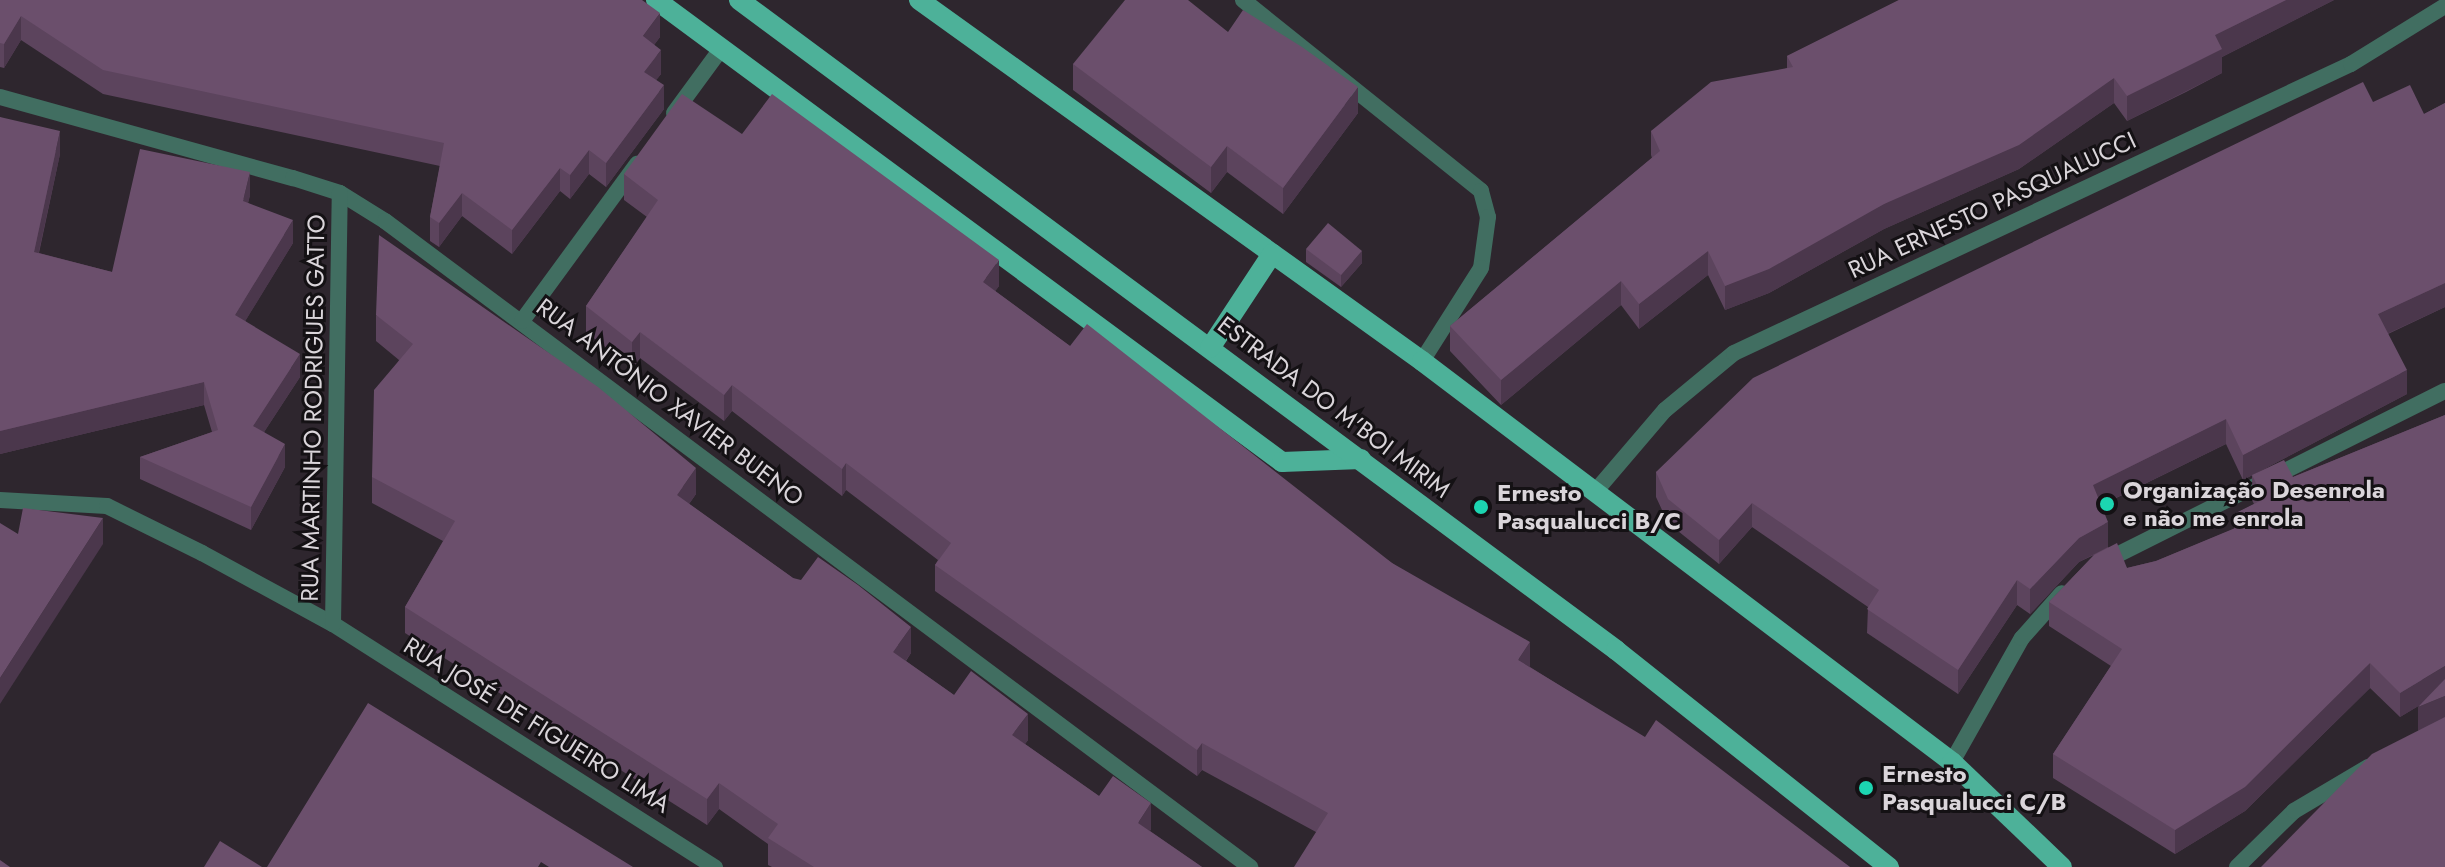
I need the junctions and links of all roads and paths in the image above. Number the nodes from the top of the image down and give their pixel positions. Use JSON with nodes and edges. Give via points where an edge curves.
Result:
{"nodes":[{"id":1,"x":656,"y":0,"type":"edge"},
{"id":2,"x":739,"y":0,"type":"edge"},
{"id":3,"x":919,"y":0,"type":"edge"},
{"id":4,"x":1243,"y":0,"type":"edge"},
{"id":5,"x":2445,"y":6,"type":"edge"},
{"id":6,"x":721,"y":49,"type":"junction"},
{"id":7,"x":0,"y":97,"type":"edge"},
{"id":8,"x":340,"y":193,"type":"junction"},
{"id":9,"x":1272,"y":254,"type":"junction"},
{"id":10,"x":522,"y":321,"type":"junction"},
{"id":11,"x":1210,"y":348,"type":"junction"},
{"id":12,"x":1422,"y":361,"type":"junction"},
{"id":13,"x":2445,"y":391,"type":"edge"},
{"id":14,"x":1361,"y":459,"type":"junction"},
{"id":15,"x":1594,"y":493,"type":"junction"},
{"id":16,"x":0,"y":500,"type":"edge"},
{"id":17,"x":333,"y":624,"type":"junction"},
{"id":18,"x":2393,"y":756,"type":"edge"},
{"id":19,"x":1952,"y":762,"type":"junction"},
{"id":20,"x":715,"y":867,"type":"edge"},
{"id":21,"x":1250,"y":867,"type":"edge"},
{"id":22,"x":1889,"y":867,"type":"edge"},
{"id":23,"x":2062,"y":867,"type":"edge"},
{"id":24,"x":2237,"y":867,"type":"edge"}],
"edges":[{"from":1,"to":6,"type":"main road"},
{"from":2,"to":11,"type":"main road","name":"ESTRADA DO M'BOI MIRIM"},
{"from":3,"to":9,"type":"main road"},
{"from":4,"to":12,"type":"street","via":[[1481,191],[1488,217],[1481,268]]},
{"from":5,"to":15,"type":"street","name":"RUA ERNESTO PASQUALUCCI","via":[[2351,64],[1734,353],[1665,410]]},
{"from":6,"to":10,"type":"street"},
{"from":6,"to":14,"type":"main road","via":[[1282,462]]},
{"from":7,"to":8,"type":"street","name":"RUA ANTÔNIO XAVIER BUENO"},
{"from":8,"to":10,"type":"street","name":"RUA ANTÔNIO XAVIER BUENO"},
{"from":8,"to":17,"type":"street","name":"RUA MARTINHO RODRIGUES GATTO"},
{"from":9,"to":11,"type":"main road"},
{"from":9,"to":12,"type":"main road"},
{"from":10,"to":21,"type":"street","name":"RUA ANTÔNIO XAVIER BUENO"},
{"from":11,"to":14,"type":"main road","name":"ESTRADA DO M'BOI MIRIM"},
{"from":12,"to":15,"type":"main road"},
{"from":13,"to":19,"type":"street","via":[[2082,574],[2022,638]]},
{"from":14,"to":22,"type":"main road","name":"ESTRADA DO M'BOI MIRIM"},
{"from":15,"to":19,"type":"main road"},
{"from":16,"to":17,"type":"street","name":"RUA JOSÉ DE FIGUEIRO LIMA","via":[[107,506]]},
{"from":17,"to":20,"type":"street","name":"RUA JOSÉ DE FIGUEIRO LIMA"},
{"from":18,"to":24,"type":"street","via":[[2294,811]]},
{"from":19,"to":23,"type":"main road"}]}
